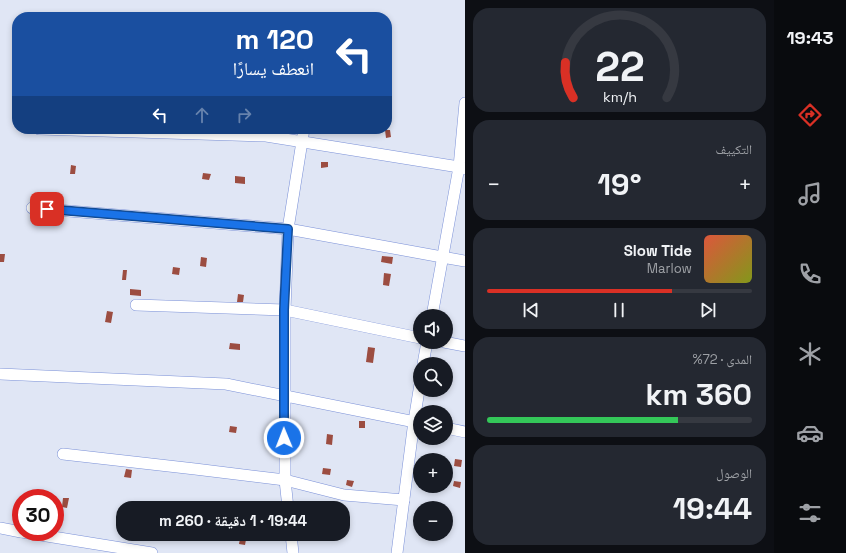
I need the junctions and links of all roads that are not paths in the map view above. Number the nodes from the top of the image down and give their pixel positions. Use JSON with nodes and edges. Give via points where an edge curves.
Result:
{"nodes":[{"id":1,"x":465,"y":103,"type":"edge"},
{"id":2,"x":201,"y":134,"type":"edge"},
{"id":3,"x":303,"y":134,"type":"edge"},
{"id":4,"x":302,"y":142,"type":"junction"},
{"id":5,"x":462,"y":168,"type":"edge"},
{"id":6,"x":32,"y":208,"type":"dead end"},
{"id":7,"x":288,"y":229,"type":"junction"},
{"id":8,"x":442,"y":257,"type":"junction"},
{"id":9,"x":465,"y":261,"type":"edge"},
{"id":10,"x":136,"y":304,"type":"dead end"},
{"id":11,"x":433,"y":309,"type":"edge"},
{"id":12,"x":284,"y":310,"type":"junction"},
{"id":13,"x":413,"y":337,"type":"edge"},
{"id":14,"x":453,"y":344,"type":"edge"},
{"id":15,"x":465,"y":346,"type":"edge"},
{"id":16,"x":0,"y":374,"type":"edge"},
{"id":17,"x":284,"y":396,"type":"junction"},
{"id":18,"x":413,"y":421,"type":"edge"},
{"id":19,"x":453,"y":429,"type":"edge"},
{"id":20,"x":465,"y":432,"type":"edge"},
{"id":21,"x":413,"y":445,"type":"edge"},
{"id":22,"x":63,"y":454,"type":"dead end"},
{"id":23,"x":285,"y":480,"type":"junction"},
{"id":24,"x":404,"y":500,"type":"junction"},
{"id":25,"x":287,"y":501,"type":"edge"},
{"id":26,"x":0,"y":528,"type":"edge"},
{"id":27,"x":12,"y":530,"type":"edge"},
{"id":28,"x":64,"y":539,"type":"edge"},
{"id":29,"x":292,"y":541,"type":"edge"},
{"id":30,"x":152,"y":553,"type":"edge"},
{"id":31,"x":293,"y":553,"type":"edge"},
{"id":32,"x":397,"y":553,"type":"edge"}],
"edges":[{"from":1,"to":5,"type":"street"},
{"from":2,"to":4,"type":"street","via":[[266,136]]},
{"from":3,"to":4,"type":"street"},
{"from":4,"to":5,"type":"street"},
{"from":4,"to":7,"type":"street"},
{"from":5,"to":8,"type":"street"},
{"from":6,"to":7,"type":"street"},
{"from":7,"to":8,"type":"street"},
{"from":7,"to":12,"type":"street"},
{"from":8,"to":9,"type":"street"},
{"from":8,"to":11,"type":"street"},
{"from":10,"to":12,"type":"street"},
{"from":12,"to":13,"type":"street"},
{"from":12,"to":17,"type":"street"},
{"from":14,"to":15,"type":"street"},
{"from":16,"to":17,"type":"street","via":[[226,384]]},
{"from":17,"to":18,"type":"street"},
{"from":17,"to":23,"type":"street"},
{"from":19,"to":20,"type":"street"},
{"from":21,"to":24,"type":"street"},
{"from":22,"to":23,"type":"street"},
{"from":23,"to":24,"type":"street","via":[[344,495]]},
{"from":23,"to":25,"type":"street"},
{"from":24,"to":32,"type":"street"},
{"from":26,"to":27,"type":"street"},
{"from":28,"to":30,"type":"street"},
{"from":29,"to":31,"type":"street"}]}
